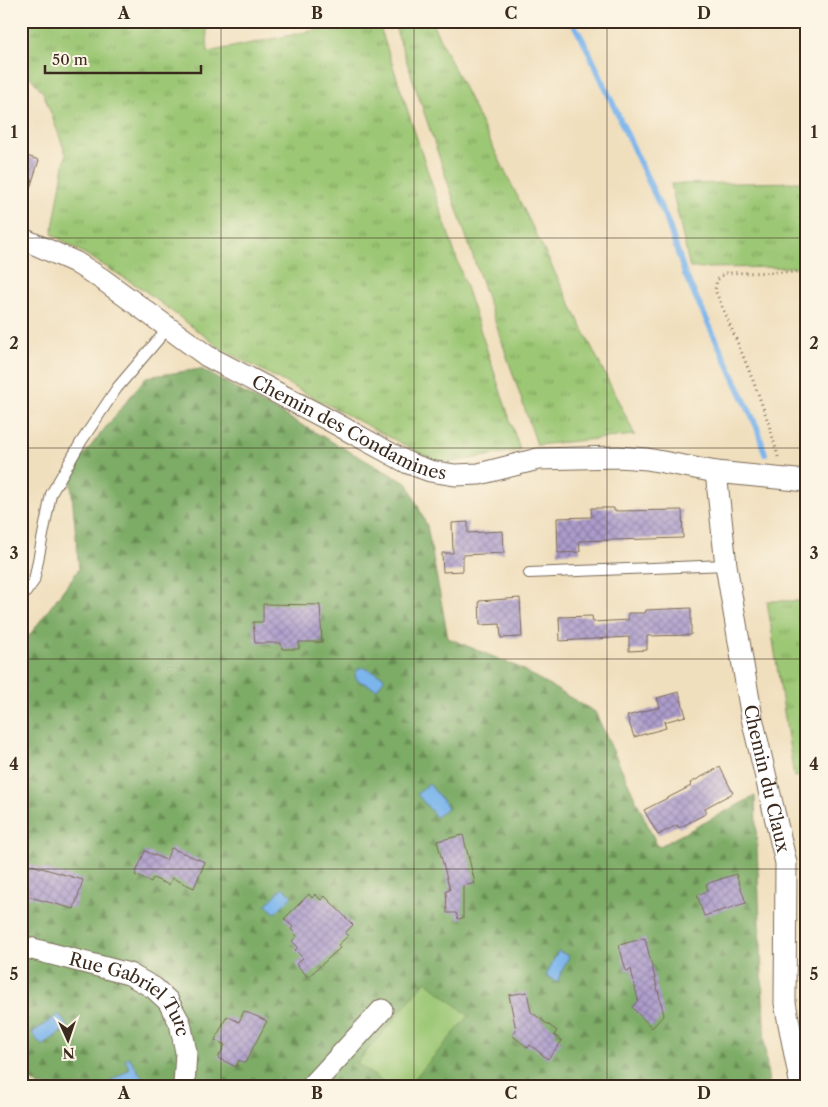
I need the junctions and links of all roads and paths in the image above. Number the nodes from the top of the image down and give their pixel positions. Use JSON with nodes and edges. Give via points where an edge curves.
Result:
{"nodes":[{"id":1,"x":21,"y":238,"type":"edge"},
{"id":2,"x":807,"y":272,"type":"edge"},
{"id":3,"x":168,"y":328,"type":"junction"},
{"id":4,"x":716,"y":472,"type":"junction"},
{"id":5,"x":784,"y":479,"type":"junction"},
{"id":6,"x":807,"y":482,"type":"edge"},
{"id":7,"x":726,"y":565,"type":"junction"},
{"id":8,"x":529,"y":573,"type":"dead end"},
{"id":9,"x":21,"y":599,"type":"edge"},
{"id":10,"x":21,"y":946,"type":"edge"},
{"id":11,"x":382,"y":1010,"type":"dead end"},
{"id":12,"x":184,"y":1086,"type":"edge"},
{"id":13,"x":312,"y":1086,"type":"edge"},
{"id":14,"x":801,"y":1086,"type":"edge"}],
"edges":[{"from":1,"to":3,"type":"street","name":"Chemin des Condamines","via":[[75,262]]},
{"from":2,"to":5,"type":"path","via":[[725,273],[717,280],[715,290],[751,376],[774,439]]},
{"from":3,"to":4,"type":"street","name":"Chemin des Condamines","via":[[206,356],[430,472],[479,474],[538,459],[618,457]]},
{"from":3,"to":9,"type":"lane","via":[[116,388],[51,494],[34,581]]},
{"from":4,"to":5,"type":"street","name":"Chemin des Condamines"},
{"from":4,"to":7,"type":"street","name":"Chemin du Claux"},
{"from":5,"to":6,"type":"street","name":"Chemin des Condamines"},
{"from":7,"to":8,"type":"lane"},
{"from":7,"to":14,"type":"street","name":"Chemin du Claux","via":[[752,718],[786,863],[785,1003]]},
{"from":10,"to":12,"type":"street","name":"Rue Gabriel Turc","via":[[129,974],[154,988],[168,1001],[180,1023],[186,1052]]},
{"from":11,"to":13,"type":"street"}]}
